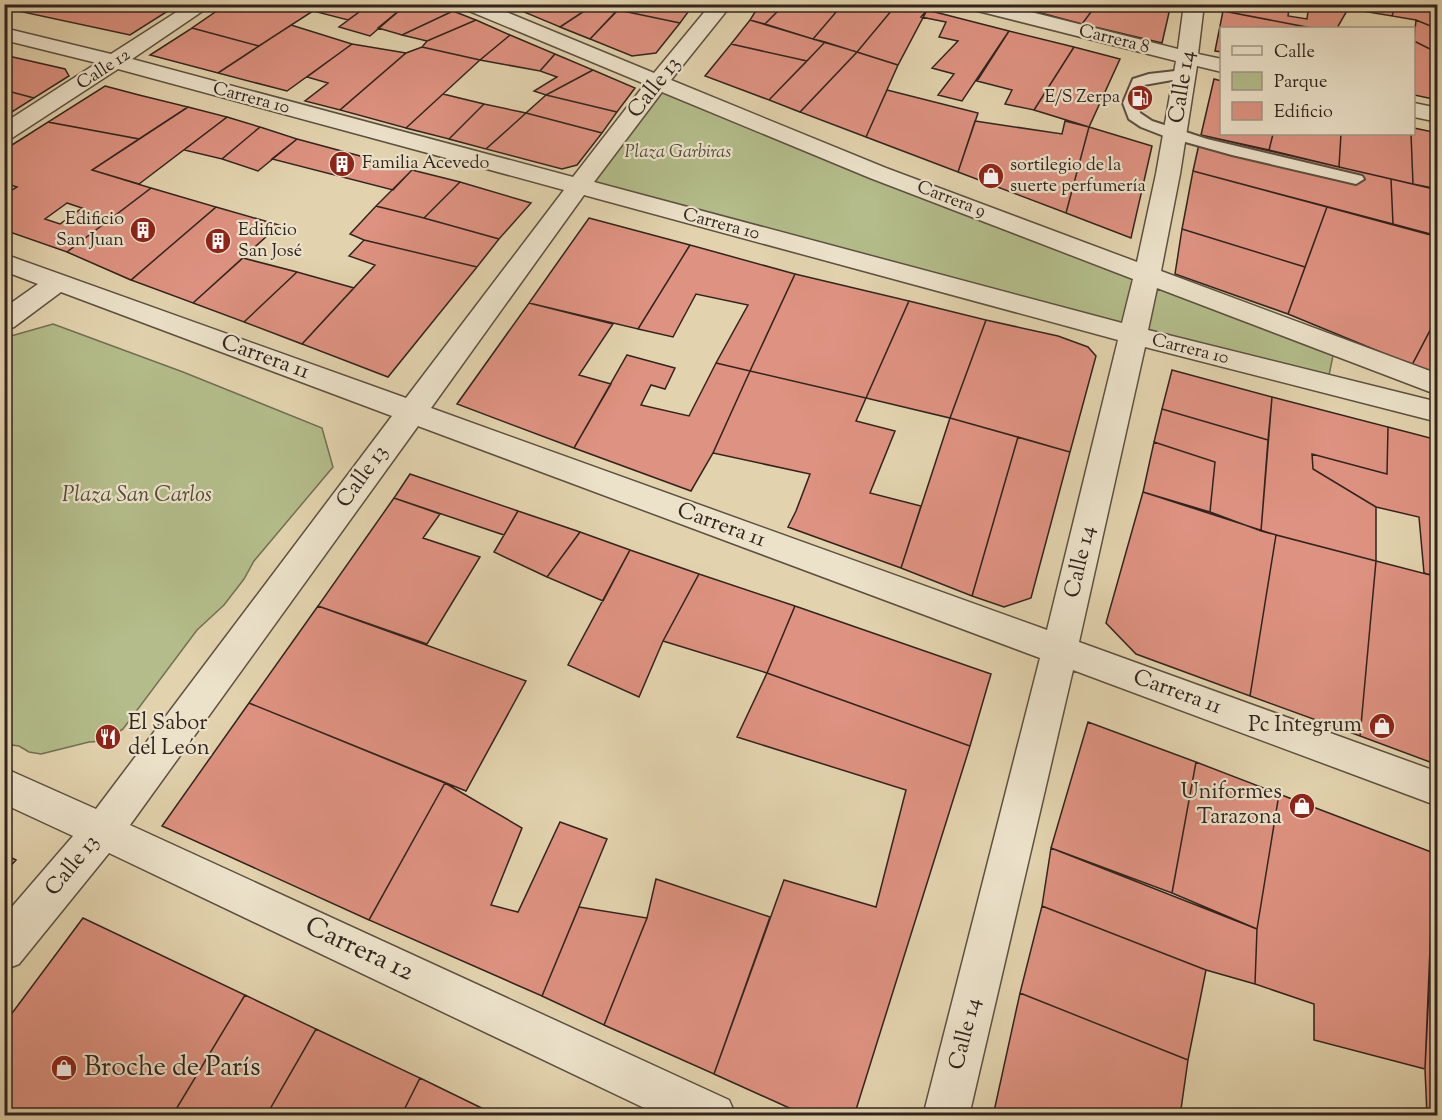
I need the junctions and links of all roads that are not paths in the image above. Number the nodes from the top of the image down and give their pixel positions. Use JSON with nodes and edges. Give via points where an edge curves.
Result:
{"nodes":[{"id":1,"x":203,"y":4,"type":"edge"},
{"id":2,"x":469,"y":4,"type":"edge"},
{"id":3,"x":722,"y":4,"type":"edge"},
{"id":4,"x":973,"y":4,"type":"edge"},
{"id":5,"x":1194,"y":4,"type":"edge"},
{"id":6,"x":4,"y":34,"type":"edge"},
{"id":7,"x":117,"y":62,"type":"junction"},
{"id":8,"x":1186,"y":66,"type":"junction"},
{"id":9,"x":1220,"y":66,"type":"edge"},
{"id":10,"x":658,"y":82,"type":"junction"},
{"id":11,"x":1415,"y":110,"type":"edge"},
{"id":12,"x":1437,"y":115,"type":"edge"},
{"id":13,"x":4,"y":133,"type":"edge"},
{"id":14,"x":1175,"y":135,"type":"junction"},
{"id":15,"x":1356,"y":179,"type":"dead end"},
{"id":16,"x":578,"y":187,"type":"junction"},
{"id":17,"x":4,"y":262,"type":"edge"},
{"id":18,"x":1145,"y":274,"type":"junction"},
{"id":19,"x":58,"y":282,"type":"junction"},
{"id":20,"x":4,"y":321,"type":"edge"},
{"id":21,"x":1133,"y":335,"type":"junction"},
{"id":22,"x":1437,"y":385,"type":"edge"},
{"id":23,"x":411,"y":412,"type":"junction"},
{"id":24,"x":1437,"y":412,"type":"edge"},
{"id":25,"x":1060,"y":650,"type":"junction"},
{"id":26,"x":4,"y":785,"type":"edge"},
{"id":27,"x":1437,"y":789,"type":"edge"},
{"id":28,"x":103,"y":830,"type":"junction"},
{"id":29,"x":4,"y":949,"type":"edge"},
{"id":30,"x":713,"y":1116,"type":"edge"},
{"id":31,"x":946,"y":1116,"type":"edge"}],
"edges":[{"from":1,"to":7,"type":"street","name":"Calle 12"},
{"from":2,"to":10,"type":"street","name":"Carrera 9"},
{"from":3,"to":10,"type":"street","name":"Calle 13"},
{"from":4,"to":8,"type":"street","name":"Carrera 8"},
{"from":5,"to":8,"type":"street","name":"Calle 14"},
{"from":6,"to":7,"type":"street","name":"Carrera 10"},
{"from":7,"to":13,"type":"street","name":"Calle 12"},
{"from":7,"to":16,"type":"street","name":"Carrera 10"},
{"from":8,"to":9,"type":"street","name":"Carrera 8"},
{"from":8,"to":14,"type":"street","name":"Calle 14"},
{"from":8,"to":14,"type":"lane","via":[[1138,82],[1130,96],[1133,115],[1139,121]]},
{"from":10,"to":16,"type":"street","name":"Calle 13"},
{"from":10,"to":18,"type":"street","name":"Carrera 9","via":[[878,172]]},
{"from":11,"to":12,"type":"street"},
{"from":14,"to":15,"type":"lane"},
{"from":14,"to":18,"type":"street","name":"Calle 14"},
{"from":16,"to":21,"type":"street","name":"Carrera 10"},
{"from":16,"to":23,"type":"street","name":"Calle 13"},
{"from":17,"to":19,"type":"street","name":"Carrera 11"},
{"from":18,"to":21,"type":"street","name":"Calle 14"},
{"from":18,"to":22,"type":"street","name":"Carrera 9"},
{"from":19,"to":20,"type":"street"},
{"from":19,"to":23,"type":"street","name":"Carrera 11"},
{"from":21,"to":24,"type":"street","name":"Carrera 10"},
{"from":21,"to":25,"type":"street","name":"Calle 14"},
{"from":23,"to":25,"type":"street","name":"Carrera 11"},
{"from":23,"to":28,"type":"street","name":"Calle 13"},
{"from":25,"to":27,"type":"street","name":"Carrera 11"},
{"from":25,"to":31,"type":"street","name":"Calle 14"},
{"from":26,"to":28,"type":"street","name":"Carrera 12"},
{"from":28,"to":29,"type":"street","name":"Calle 13"},
{"from":28,"to":30,"type":"street","name":"Carrera 12"}]}
